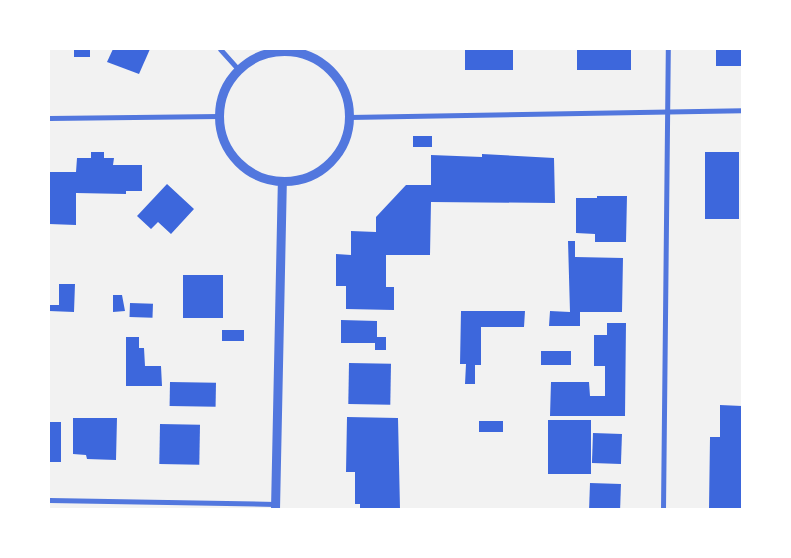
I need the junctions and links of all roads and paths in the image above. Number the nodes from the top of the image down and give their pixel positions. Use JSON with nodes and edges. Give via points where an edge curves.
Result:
{"nodes":[{"id":1,"x":220,"y":49,"type":"edge"},
{"id":2,"x":668,"y":49,"type":"edge"},
{"id":3,"x":283,"y":50,"type":"edge"},
{"id":4,"x":239,"y":70,"type":"junction"},
{"id":5,"x":742,"y":110,"type":"edge"},
{"id":6,"x":667,"y":111,"type":"junction"},
{"id":7,"x":219,"y":116,"type":"junction"},
{"id":8,"x":349,"y":117,"type":"junction"},
{"id":9,"x":49,"y":118,"type":"edge"},
{"id":10,"x":282,"y":182,"type":"junction"},
{"id":11,"x":49,"y":500,"type":"edge"},
{"id":12,"x":275,"y":507,"type":"edge"},
{"id":13,"x":662,"y":509,"type":"edge"}],
"edges":[{"from":1,"to":4,"type":"street"},
{"from":2,"to":6,"type":"street"},
{"from":3,"to":4,"type":"street","via":[[264,54]]},
{"from":3,"to":8,"type":"street","via":[[314,59],[329,69],[340,84]]},
{"from":4,"to":7,"type":"street","via":[[228,83]]},
{"from":5,"to":6,"type":"street"},
{"from":6,"to":8,"type":"street"},
{"from":6,"to":13,"type":"street"},
{"from":7,"to":9,"type":"street"},
{"from":7,"to":10,"type":"street","via":[[222,136],[231,154],[244,168],[262,178]]},
{"from":8,"to":10,"type":"street","via":[[346,139],[321,170],[302,179]]},
{"from":10,"to":12,"type":"street"},
{"from":11,"to":12,"type":"street"}]}
